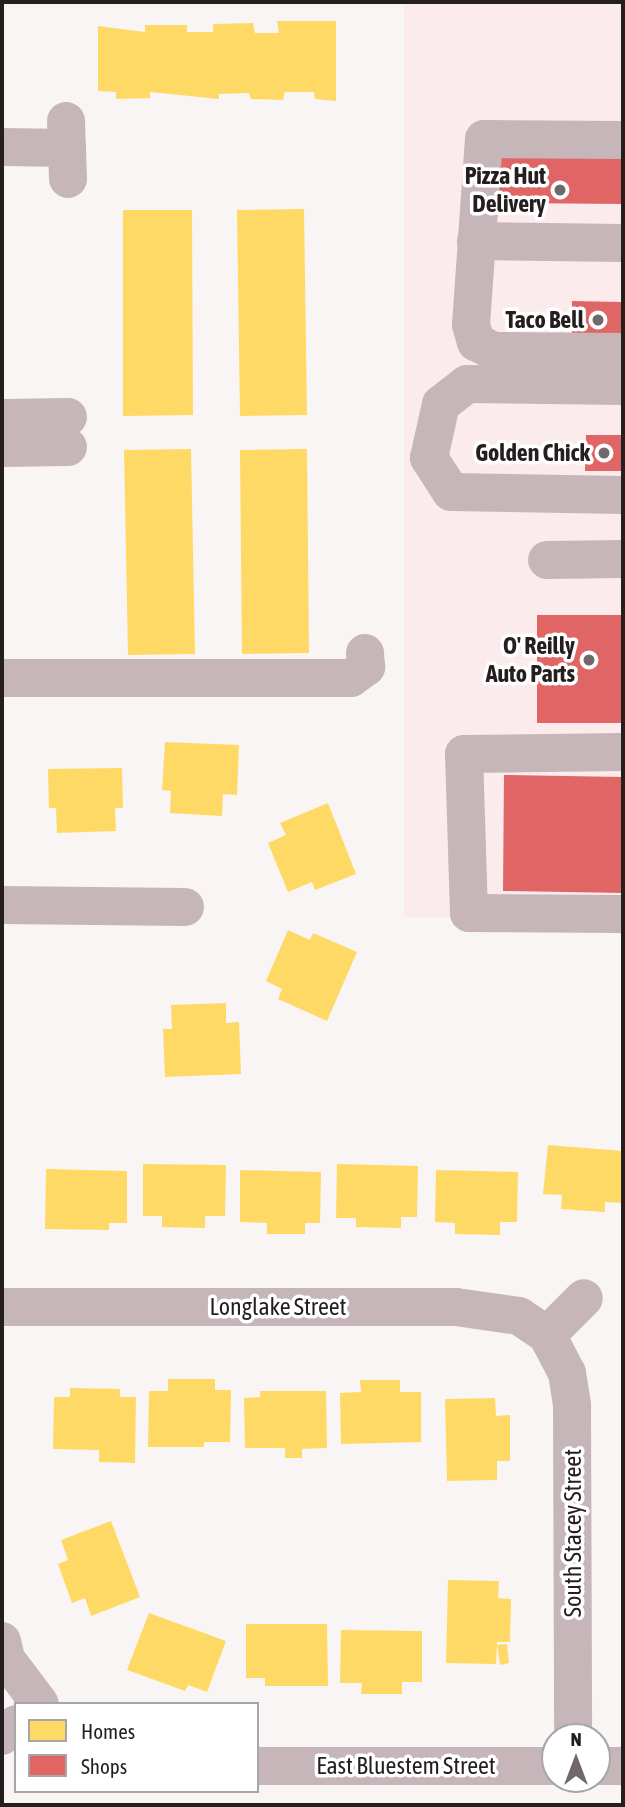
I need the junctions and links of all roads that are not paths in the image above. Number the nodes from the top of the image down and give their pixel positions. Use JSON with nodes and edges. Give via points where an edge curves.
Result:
{"nodes":[{"id":1,"x":623,"y":140,"type":"edge"},
{"id":2,"x":2,"y":147,"type":"edge"},
{"id":3,"x":67,"y":149,"type":"dead end"},
{"id":4,"x":476,"y":241,"type":"junction"},
{"id":5,"x":623,"y":243,"type":"edge"},
{"id":6,"x":623,"y":352,"type":"edge"},
{"id":7,"x":623,"y":386,"type":"edge"},
{"id":8,"x":2,"y":418,"type":"edge"},
{"id":9,"x":2,"y":448,"type":"edge"},
{"id":10,"x":623,"y":495,"type":"edge"},
{"id":11,"x":547,"y":559,"type":"dead end"},
{"id":12,"x":623,"y":559,"type":"edge"},
{"id":13,"x":365,"y":653,"type":"dead end"},
{"id":14,"x":2,"y":678,"type":"edge"},
{"id":15,"x":623,"y":752,"type":"edge"},
{"id":16,"x":2,"y":905,"type":"edge"},
{"id":17,"x":185,"y":907,"type":"dead end"},
{"id":18,"x":623,"y":914,"type":"edge"},
{"id":19,"x":584,"y":1298,"type":"dead end"},
{"id":20,"x":2,"y":1307,"type":"edge"},
{"id":21,"x":547,"y":1335,"type":"junction"},
{"id":22,"x":2,"y":1641,"type":"edge"},
{"id":23,"x":38,"y":1702,"type":"edge"},
{"id":24,"x":573,"y":1723,"type":"edge"},
{"id":25,"x":259,"y":1766,"type":"edge"},
{"id":26,"x":541,"y":1766,"type":"edge"}],
"edges":[{"from":1,"to":4,"type":"street","via":[[484,139]]},
{"from":2,"to":3,"type":"street"},
{"from":4,"to":5,"type":"street"},
{"from":4,"to":6,"type":"street","via":[[471,324],[476,342],[494,351]]},
{"from":7,"to":10,"type":"street","via":[[467,384],[441,404],[429,458],[451,492]]},
{"from":8,"to":9,"type":"street","via":[[68,432]]},
{"from":11,"to":12,"type":"street"},
{"from":13,"to":14,"type":"street","via":[[366,667],[351,678]]},
{"from":15,"to":18,"type":"street","via":[[464,754],[469,913]]},
{"from":16,"to":17,"type":"street"},
{"from":19,"to":21,"type":"street"},
{"from":20,"to":21,"type":"street","name":"Longlake Street","via":[[456,1307],[519,1316]]},
{"from":21,"to":24,"type":"street","name":"South Stacey Street","via":[[567,1373],[572,1406]]},
{"from":22,"to":23,"type":"street","via":[[6,1659]]},
{"from":25,"to":26,"type":"street","name":"East Bluestem Street"}]}
